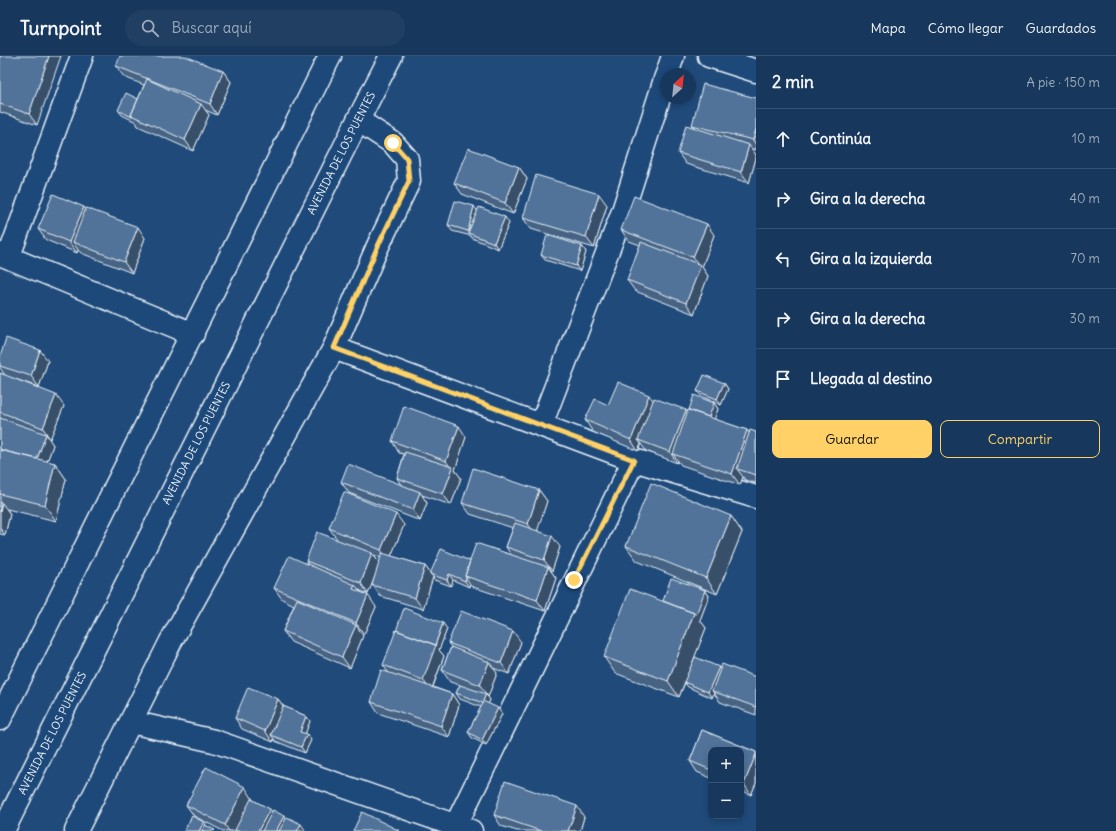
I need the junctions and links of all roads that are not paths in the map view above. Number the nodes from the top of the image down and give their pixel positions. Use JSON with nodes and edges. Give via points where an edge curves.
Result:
{"nodes":[{"id":1,"x":82,"y":56,"type":"edge"},
{"id":2,"x":330,"y":56,"type":"edge"},
{"id":3,"x":392,"y":56,"type":"edge"},
{"id":4,"x":673,"y":56,"type":"edge"},
{"id":5,"x":709,"y":56,"type":"edge"},
{"id":6,"x":669,"y":68,"type":"edge"},
{"id":7,"x":756,"y":71,"type":"edge"},
{"id":8,"x":660,"y":94,"type":"edge"},
{"id":9,"x":358,"y":120,"type":"junction"},
{"id":10,"x":4,"y":255,"type":"edge"},
{"id":11,"x":192,"y":334,"type":"junction"},
{"id":12,"x":334,"y":348,"type":"junction"},
{"id":13,"x":541,"y":425,"type":"junction"},
{"id":14,"x":634,"y":460,"type":"junction"},
{"id":15,"x":756,"y":497,"type":"edge"},
{"id":16,"x":0,"y":719,"type":"edge"},
{"id":17,"x":130,"y":722,"type":"junction"},
{"id":18,"x":460,"y":829,"type":"edge"},
{"id":19,"x":3,"y":831,"type":"edge"},
{"id":20,"x":76,"y":831,"type":"edge"}],
"edges":[{"from":1,"to":10,"type":"street"},
{"from":2,"to":11,"type":"street"},
{"from":3,"to":9,"type":"street","name":"AVENIDA DE LOS PUENTES"},
{"from":4,"to":6,"type":"street"},
{"from":5,"to":7,"type":"street"},
{"from":8,"to":13,"type":"street","via":[[622,214]]},
{"from":9,"to":12,"type":"street","via":[[393,143],[407,159],[409,181]]},
{"from":9,"to":19,"type":"street","name":"AVENIDA DE LOS PUENTES"},
{"from":10,"to":11,"type":"street"},
{"from":11,"to":16,"type":"street"},
{"from":12,"to":13,"type":"street"},
{"from":12,"to":17,"type":"street","via":[[171,641]]},
{"from":13,"to":14,"type":"street"},
{"from":14,"to":15,"type":"street"},
{"from":14,"to":18,"type":"street"},
{"from":17,"to":18,"type":"street","via":[[214,741]]},
{"from":17,"to":20,"type":"street"}]}
